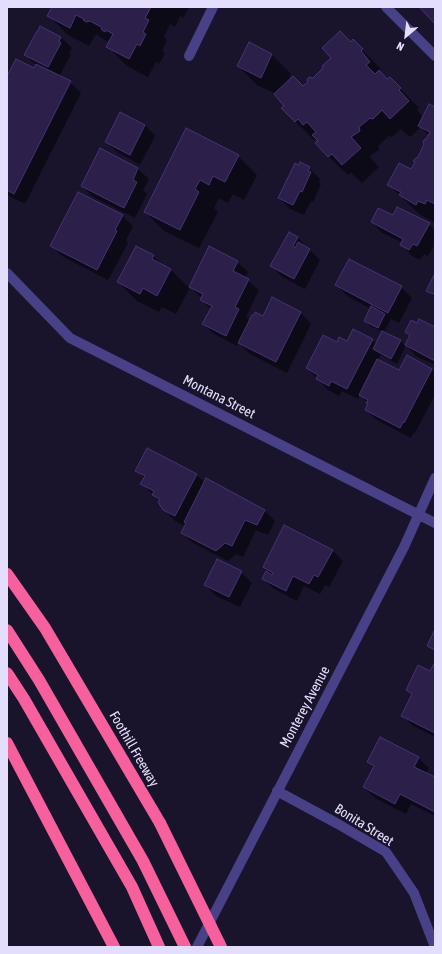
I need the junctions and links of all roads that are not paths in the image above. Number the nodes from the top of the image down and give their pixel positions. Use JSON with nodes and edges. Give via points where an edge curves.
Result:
{"nodes":[{"id":1,"x":213,"y":7,"type":"edge"},
{"id":2,"x":386,"y":7,"type":"edge"},
{"id":3,"x":189,"y":56,"type":"dead end"},
{"id":4,"x":435,"y":56,"type":"edge"},
{"id":5,"x":7,"y":273,"type":"edge"},
{"id":6,"x":435,"y":478,"type":"edge"},
{"id":7,"x":419,"y":514,"type":"junction"},
{"id":8,"x":435,"y":523,"type":"edge"},
{"id":9,"x":7,"y":574,"type":"edge"},
{"id":10,"x":7,"y":630,"type":"edge"},
{"id":11,"x":7,"y":673,"type":"edge"},
{"id":12,"x":7,"y":743,"type":"edge"},
{"id":13,"x":276,"y":791,"type":"junction"},
{"id":14,"x":111,"y":942,"type":"edge"},
{"id":15,"x":435,"y":946,"type":"edge"},
{"id":16,"x":159,"y":947,"type":"edge"},
{"id":17,"x":184,"y":947,"type":"edge"},
{"id":18,"x":197,"y":947,"type":"edge"},
{"id":19,"x":221,"y":947,"type":"edge"}],
"edges":[{"from":1,"to":3,"type":"street"},
{"from":2,"to":4,"type":"street"},
{"from":5,"to":7,"type":"street","name":"Montana Street","via":[[70,338]]},
{"from":6,"to":7,"type":"street","name":"Monterey Avenue"},
{"from":7,"to":8,"type":"street","name":"Montana Street"},
{"from":7,"to":13,"type":"street","name":"Monterey Avenue"},
{"from":9,"to":19,"type":"highway","name":"Foothill Freeway","bridge":true,"via":[[45,628],[160,824]]},
{"from":10,"to":17,"type":"highway","via":[[144,860]]},
{"from":11,"to":16,"type":"highway","via":[[132,887]]},
{"from":12,"to":14,"type":"highway"},
{"from":13,"to":15,"type":"street","name":"Bonita Street","via":[[386,852],[414,893]]},
{"from":13,"to":18,"type":"street","name":"Monterey Avenue"}]}
